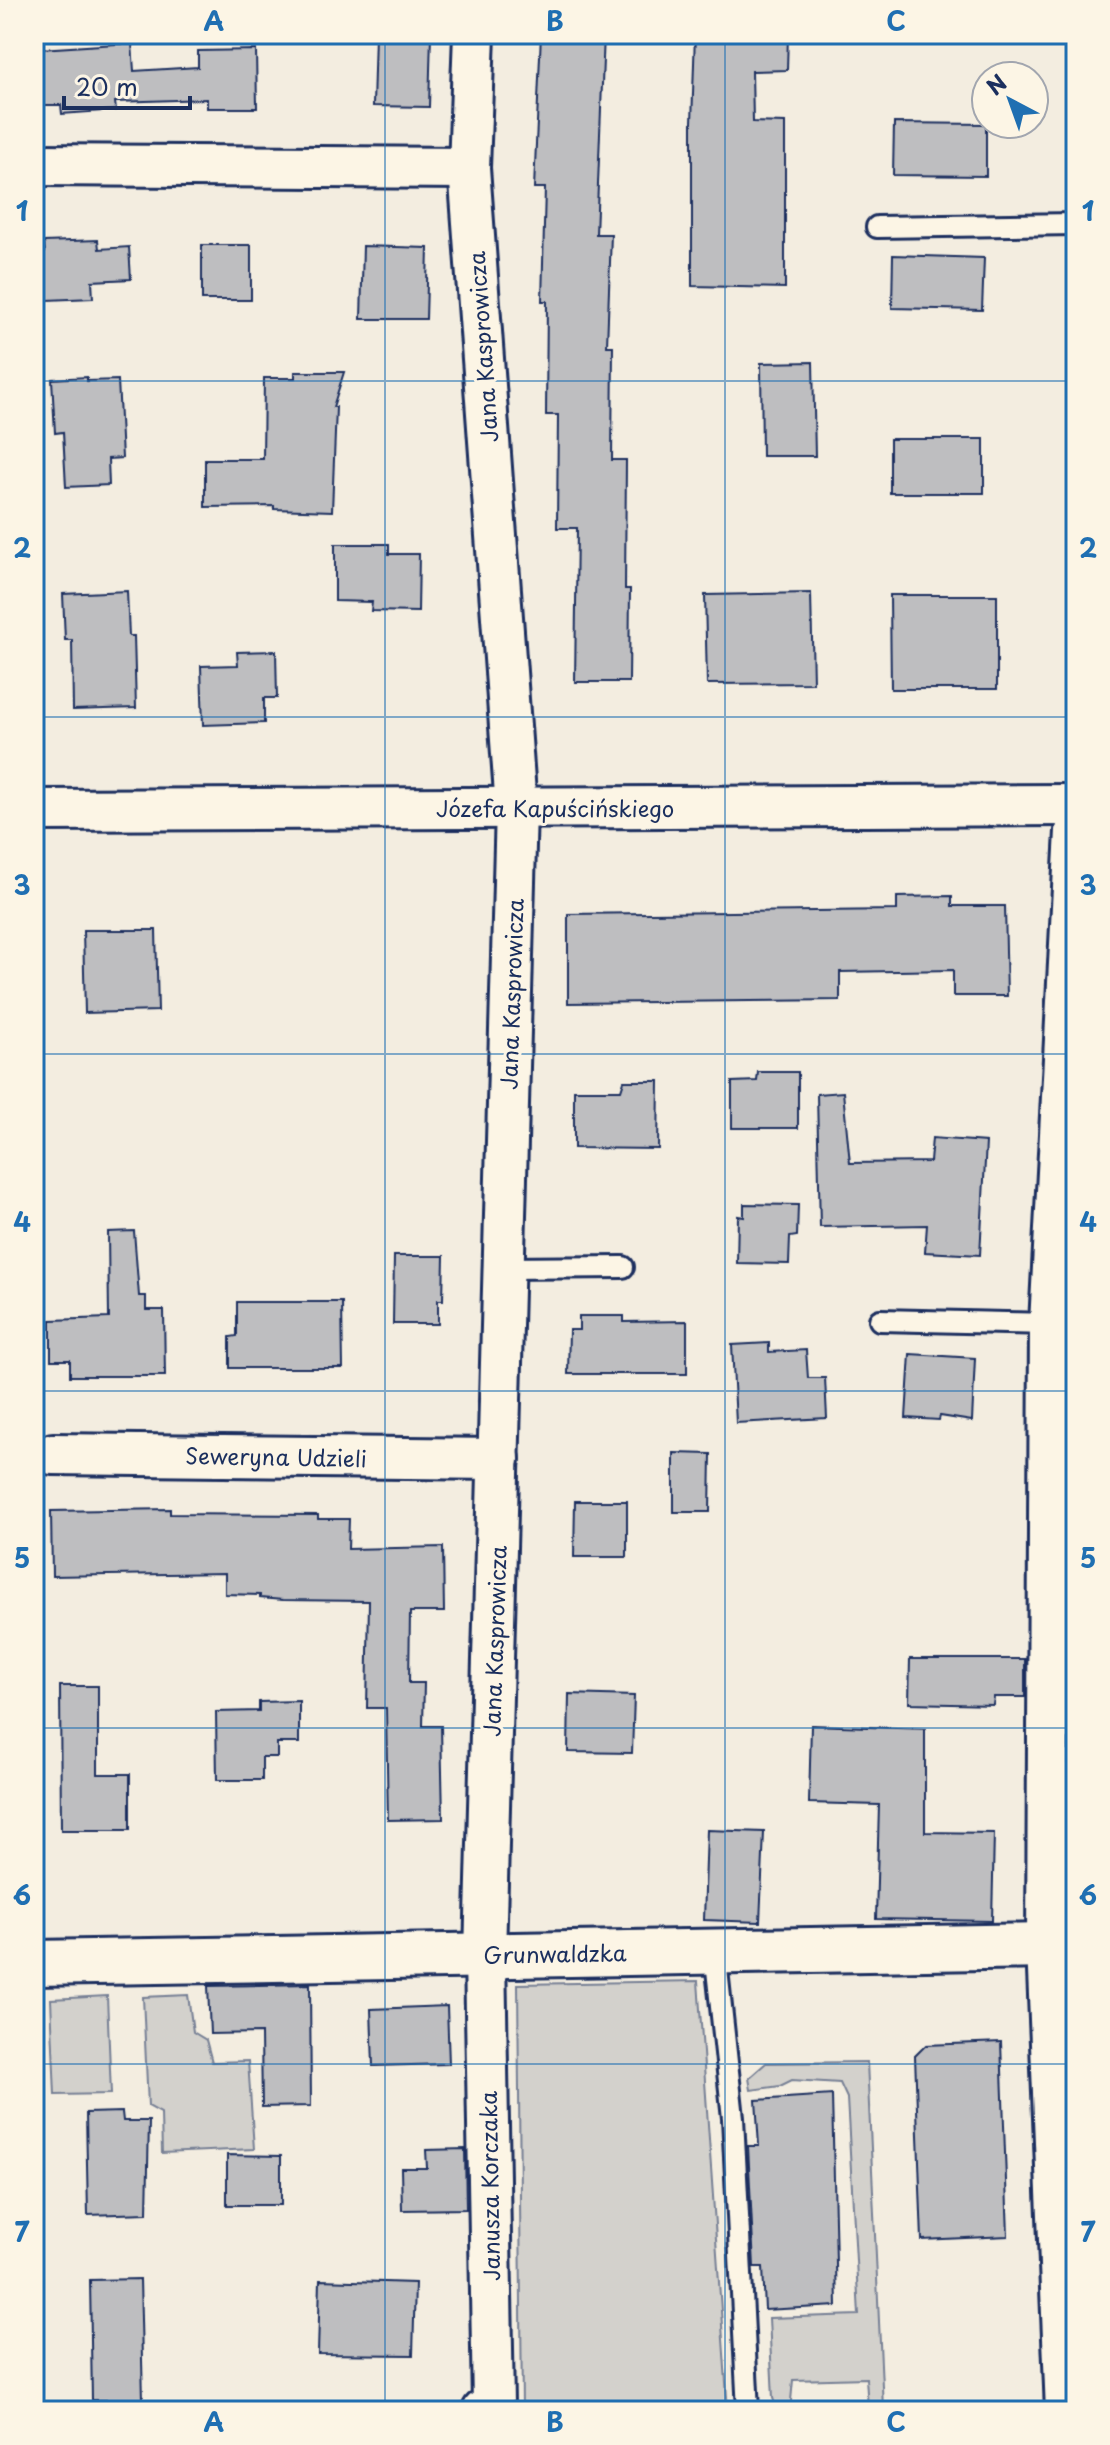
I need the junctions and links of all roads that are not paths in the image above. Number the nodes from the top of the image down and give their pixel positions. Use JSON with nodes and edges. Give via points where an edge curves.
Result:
{"nodes":[{"id":1,"x":474,"y":34,"type":"edge"},
{"id":2,"x":34,"y":165,"type":"edge"},
{"id":3,"x":469,"y":168,"type":"junction"},
{"id":4,"x":1076,"y":224,"type":"edge"},
{"id":5,"x":877,"y":227,"type":"dead end"},
{"id":6,"x":1076,"y":805,"type":"edge"},
{"id":7,"x":516,"y":808,"type":"junction"},
{"id":8,"x":34,"y":810,"type":"edge"},
{"id":9,"x":1076,"y":831,"type":"edge"},
{"id":10,"x":1076,"y":847,"type":"edge"},
{"id":11,"x":623,"y":1267,"type":"dead end"},
{"id":12,"x":504,"y":1268,"type":"junction"},
{"id":13,"x":880,"y":1320,"type":"dead end"},
{"id":14,"x":1050,"y":1324,"type":"junction"},
{"id":15,"x":53,"y":1454,"type":"dead end"},
{"id":16,"x":499,"y":1459,"type":"junction"},
{"id":17,"x":1061,"y":1944,"type":"edge"},
{"id":18,"x":715,"y":1951,"type":"junction"},
{"id":19,"x":485,"y":1955,"type":"junction"},
{"id":20,"x":34,"y":1963,"type":"edge"},
{"id":21,"x":1067,"y":2256,"type":"edge"},
{"id":22,"x":483,"y":2411,"type":"edge"},
{"id":23,"x":748,"y":2411,"type":"edge"},
{"id":24,"x":1066,"y":2411,"type":"edge"}],
"edges":[{"from":1,"to":3,"type":"street","name":"Jana Kasprowicza"},
{"from":2,"to":3,"type":"street"},
{"from":3,"to":7,"type":"street","name":"Jana Kasprowicza"},
{"from":4,"to":5,"type":"lane"},
{"from":6,"to":7,"type":"street","name":"Józefa Kapuścińskiego"},
{"from":7,"to":8,"type":"street","name":"Józefa Kapuścińskiego"},
{"from":7,"to":12,"type":"street","name":"Jana Kasprowicza"},
{"from":9,"to":10,"type":"street"},
{"from":10,"to":14,"type":"street"},
{"from":11,"to":12,"type":"lane"},
{"from":12,"to":16,"type":"street","name":"Jana Kasprowicza"},
{"from":13,"to":14,"type":"lane"},
{"from":14,"to":17,"type":"street"},
{"from":15,"to":16,"type":"street","name":"Seweryna Udzieli"},
{"from":16,"to":19,"type":"street","name":"Jana Kasprowicza"},
{"from":17,"to":18,"type":"street","name":"Grunwaldzka"},
{"from":17,"to":21,"type":"street"},
{"from":18,"to":19,"type":"street","name":"Grunwaldzka"},
{"from":18,"to":23,"type":"lane","via":[[733,2118]]},
{"from":19,"to":20,"type":"street","name":"Grunwaldzka"},
{"from":19,"to":22,"type":"street","name":"Janusza Korczaka","via":[[493,2405]]},
{"from":21,"to":24,"type":"street"}]}
